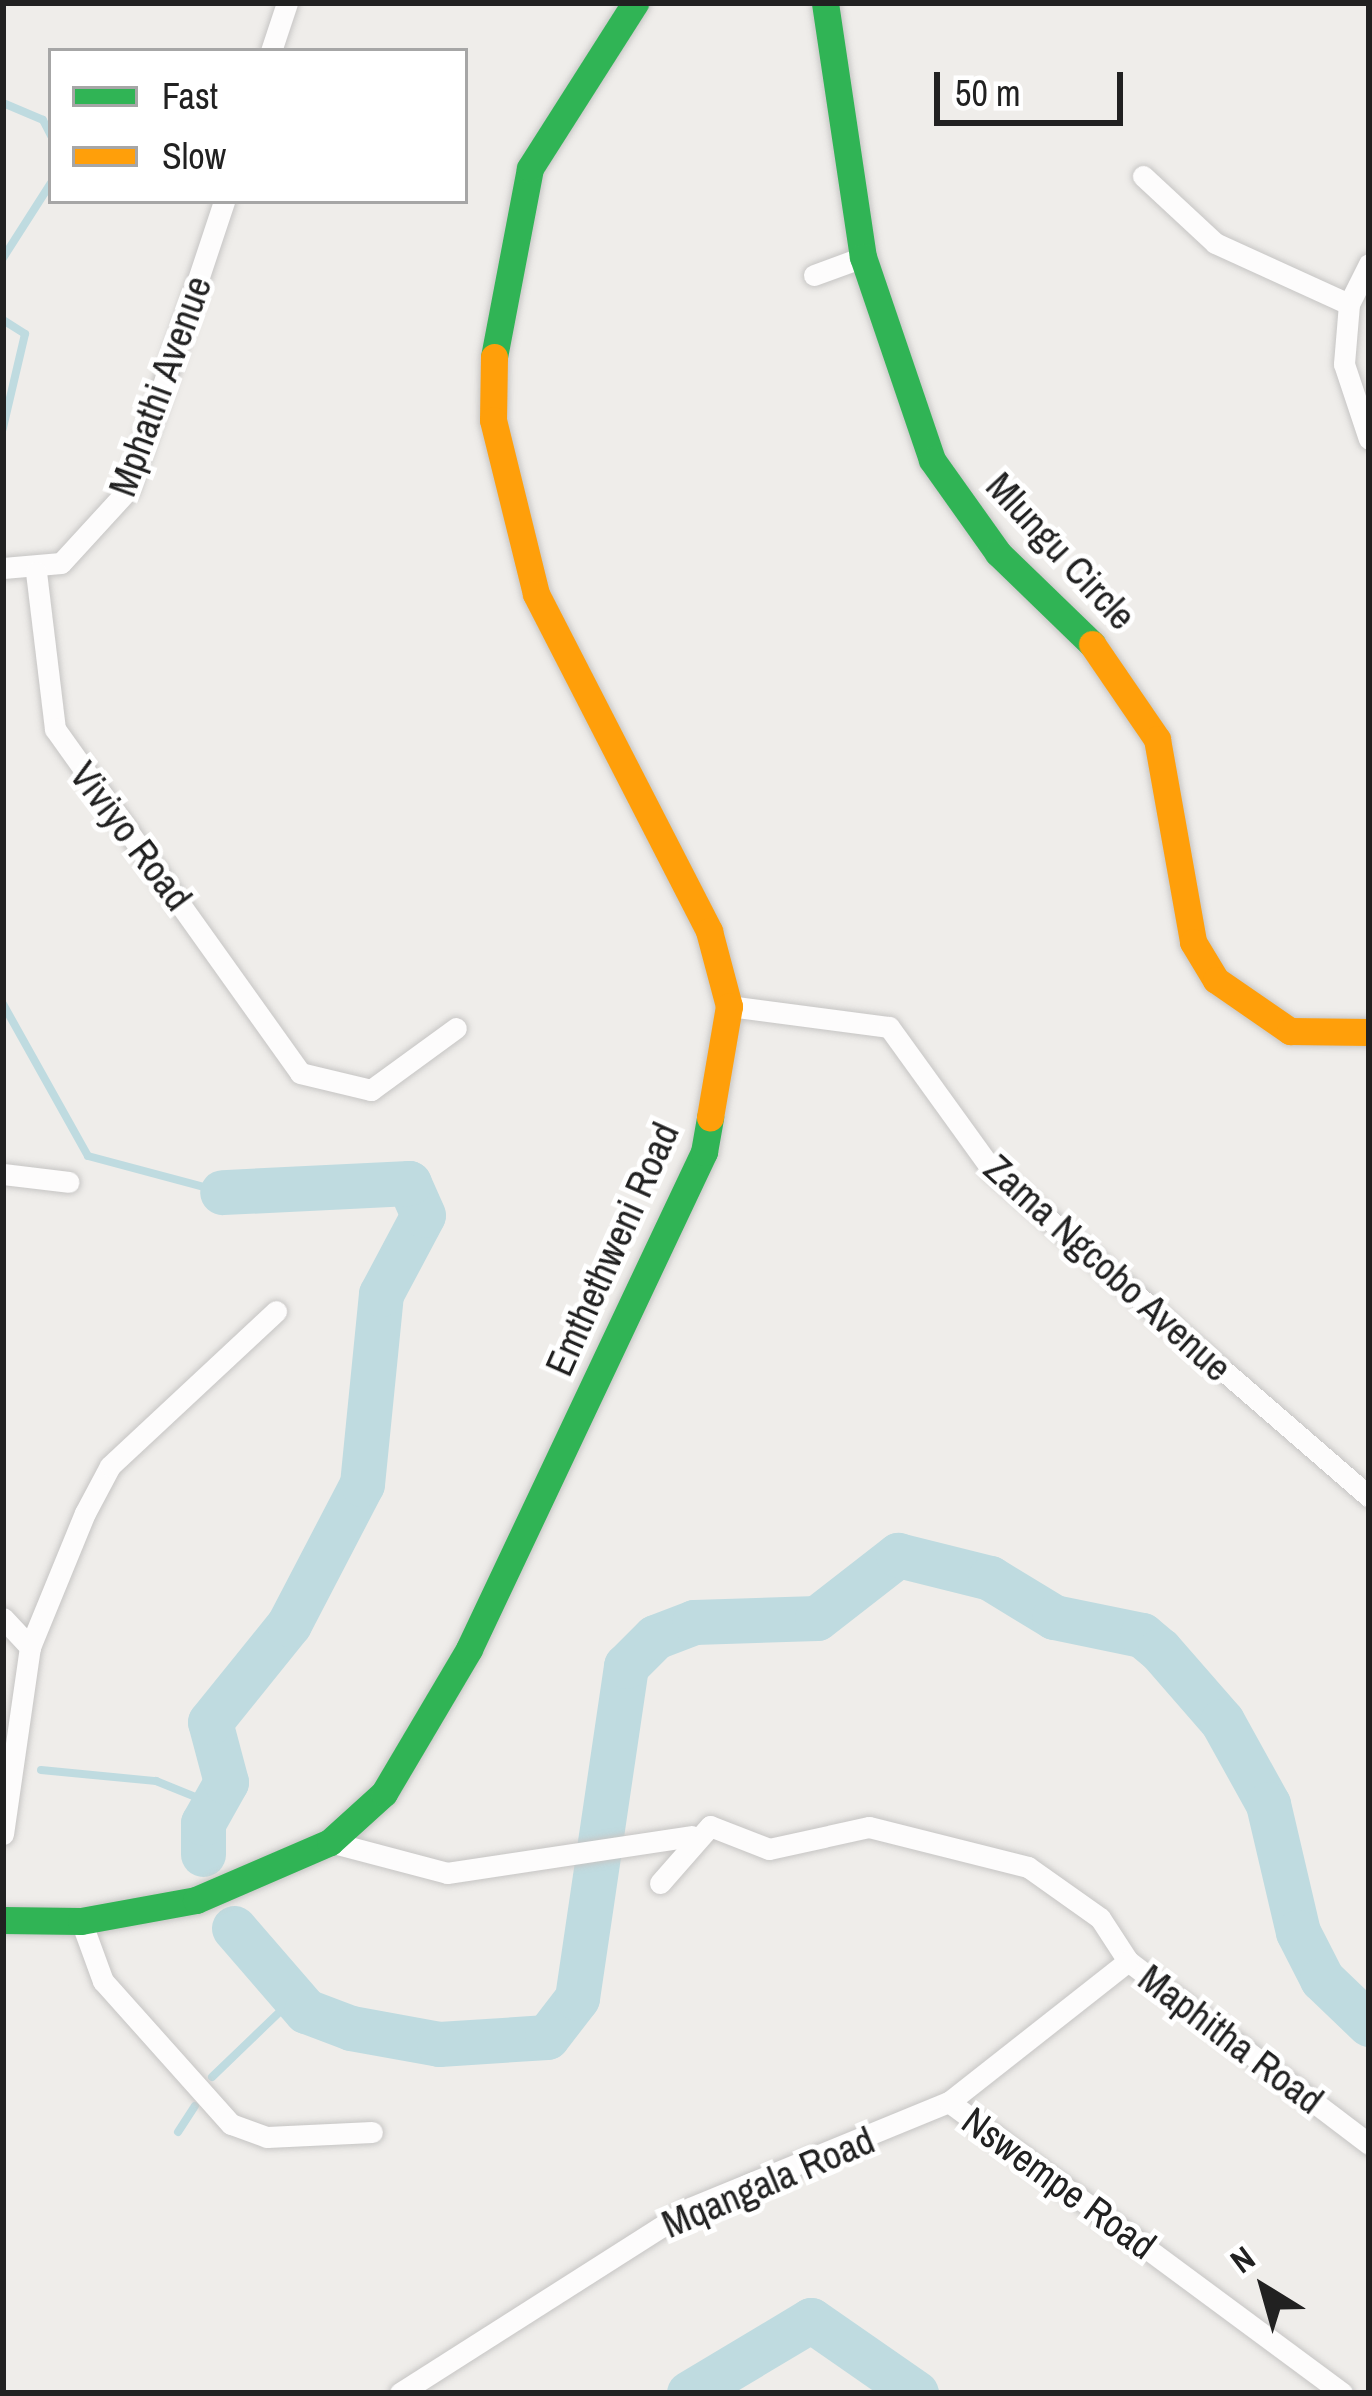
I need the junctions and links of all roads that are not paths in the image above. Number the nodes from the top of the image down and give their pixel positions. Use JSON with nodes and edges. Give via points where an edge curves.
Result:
{"nodes":[{"id":1,"x":286,"y":3,"type":"edge"},
{"id":2,"x":635,"y":3,"type":"edge"},
{"id":3,"x":825,"y":3,"type":"edge"},
{"id":4,"x":272,"y":48,"type":"edge"},
{"id":5,"x":1143,"y":176,"type":"dead end"},
{"id":6,"x":223,"y":204,"type":"edge"},
{"id":7,"x":862,"y":257,"type":"junction"},
{"id":8,"x":1369,"y":264,"type":"edge"},
{"id":9,"x":814,"y":275,"type":"dead end"},
{"id":10,"x":1348,"y":304,"type":"junction"},
{"id":11,"x":1369,"y":440,"type":"edge"},
{"id":12,"x":3,"y":568,"type":"edge"},
{"id":13,"x":35,"y":572,"type":"junction"},
{"id":14,"x":729,"y":1006,"type":"junction"},
{"id":15,"x":456,"y":1028,"type":"dead end"},
{"id":16,"x":1369,"y":1032,"type":"edge"},
{"id":17,"x":3,"y":1174,"type":"edge"},
{"id":18,"x":69,"y":1182,"type":"dead end"},
{"id":19,"x":276,"y":1311,"type":"dead end"},
{"id":20,"x":1369,"y":1496,"type":"edge"},
{"id":21,"x":3,"y":1618,"type":"edge"},
{"id":22,"x":30,"y":1646,"type":"junction"},
{"id":23,"x":3,"y":1834,"type":"edge"},
{"id":24,"x":691,"y":1836,"type":"junction"},
{"id":25,"x":330,"y":1842,"type":"junction"},
{"id":26,"x":660,"y":1883,"type":"dead end"},
{"id":27,"x":3,"y":1920,"type":"edge"},
{"id":28,"x":81,"y":1921,"type":"junction"},
{"id":29,"x":1128,"y":1961,"type":"junction"},
{"id":30,"x":949,"y":2102,"type":"junction"},
{"id":31,"x":372,"y":2132,"type":"dead end"},
{"id":32,"x":1369,"y":2144,"type":"edge"},
{"id":33,"x":400,"y":2393,"type":"edge"},
{"id":34,"x":1342,"y":2393,"type":"edge"}],
"edges":[{"from":1,"to":4,"type":"street"},
{"from":2,"to":14,"type":"street","via":[[530,168],[495,312],[495,436],[536,594],[664,831]]},
{"from":3,"to":7,"type":"street","name":"Mlungu Circle"},
{"from":5,"to":10,"type":"street","via":[[1215,243]]},
{"from":6,"to":13,"type":"street","name":"Mphathi Avenue","via":[[128,490],[80,550]]},
{"from":7,"to":9,"type":"street"},
{"from":7,"to":16,"type":"street","name":"Mlungu Circle","via":[[932,460],[998,553],[1118,670],[1157,740],[1193,942],[1216,980],[1290,1031]]},
{"from":8,"to":10,"type":"street"},
{"from":10,"to":11,"type":"street","via":[[1344,364]]},
{"from":12,"to":13,"type":"street"},
{"from":13,"to":15,"type":"street","name":"Viviyo Road","via":[[55,729],[300,1073],[371,1090]]},
{"from":14,"to":20,"type":"street","name":"Zama Ngcobo Avenue","via":[[889,1027],[992,1171]]},
{"from":14,"to":25,"type":"street","name":"Emthethweni Road","via":[[704,1151],[479,1628],[426,1734]]},
{"from":17,"to":18,"type":"street"},
{"from":19,"to":22,"type":"street","via":[[110,1466]]},
{"from":21,"to":22,"type":"street"},
{"from":22,"to":23,"type":"street"},
{"from":24,"to":25,"type":"street","name":"Maphitha Road","via":[[447,1874]]},
{"from":24,"to":26,"type":"street"},
{"from":24,"to":29,"type":"street","name":"Maphitha Road","via":[[710,1826],[769,1849],[869,1827],[957,1842],[1028,1867],[1100,1918]]},
{"from":25,"to":28,"type":"street","name":"Emthethweni Road","via":[[196,1900]]},
{"from":27,"to":28,"type":"street","name":"Emthethweni Road"},
{"from":28,"to":31,"type":"street","via":[[103,1981],[232,2124],[267,2138]]},
{"from":29,"to":30,"type":"street","name":"Mqangala Road"},
{"from":29,"to":32,"type":"street","name":"Maphitha Road"},
{"from":30,"to":33,"type":"street","name":"Mqangala Road","via":[[690,2209]]},
{"from":30,"to":34,"type":"street","name":"Nswempe Road"}]}
